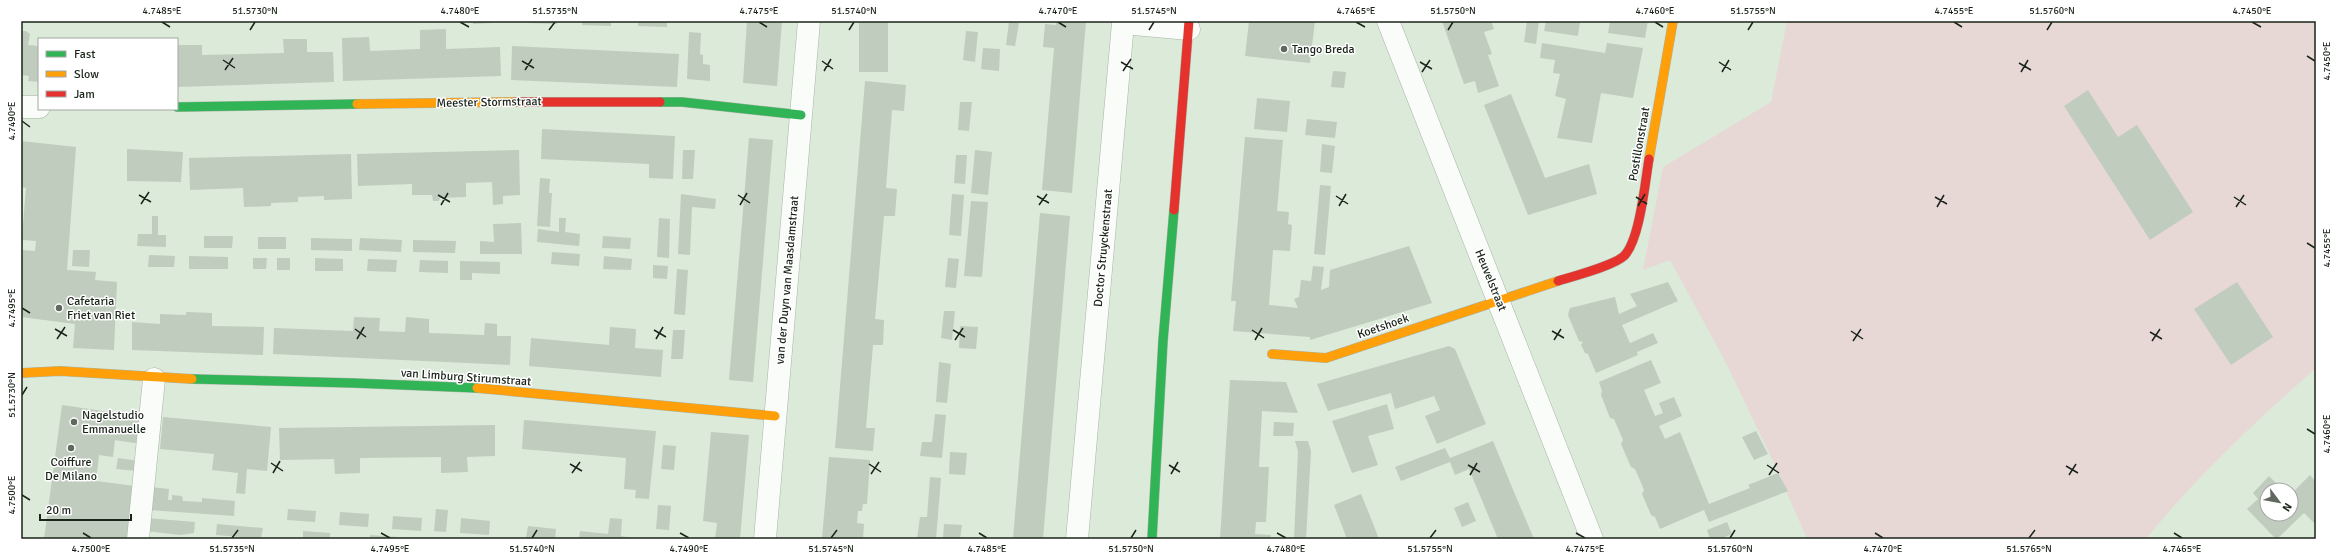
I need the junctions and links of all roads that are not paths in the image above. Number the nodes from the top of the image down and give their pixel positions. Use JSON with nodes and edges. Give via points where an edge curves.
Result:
{"nodes":[{"id":1,"x":809,"y":21,"type":"edge"},
{"id":2,"x":1388,"y":21,"type":"edge"},
{"id":3,"x":1673,"y":21,"type":"edge"},
{"id":4,"x":1190,"y":24,"type":"edge"},
{"id":5,"x":21,"y":107,"type":"edge"},
{"id":6,"x":178,"y":107,"type":"edge"},
{"id":7,"x":38,"y":108,"type":"edge"},
{"id":8,"x":801,"y":115,"type":"junction"},
{"id":9,"x":1498,"y":300,"type":"junction"},
{"id":10,"x":1272,"y":354,"type":"dead end"},
{"id":11,"x":21,"y":374,"type":"edge"},
{"id":12,"x":154,"y":379,"type":"junction"},
{"id":13,"x":775,"y":416,"type":"junction"},
{"id":14,"x":138,"y":539,"type":"edge"},
{"id":15,"x":765,"y":539,"type":"edge"},
{"id":16,"x":1077,"y":539,"type":"edge"},
{"id":17,"x":1152,"y":539,"type":"edge"},
{"id":18,"x":1592,"y":539,"type":"edge"}],
"edges":[{"from":1,"to":8,"type":"street","name":"van der Duyn van Maasdamstraat"},
{"from":2,"to":9,"type":"street","name":"Heuvelstraat"},
{"from":3,"to":9,"type":"street","name":"Postillonstraat","via":[[1635,238],[1624,256],[1604,266]]},
{"from":4,"to":16,"type":"street","name":"Doctor Struyckenstraat","via":[[1123,23]]},
{"from":4,"to":17,"type":"street","name":"Doctor Struyckenstraat","via":[[1163,341]]},
{"from":5,"to":7,"type":"street"},
{"from":6,"to":8,"type":"street","name":"Meester Stormstraat","via":[[682,102]]},
{"from":8,"to":13,"type":"street","name":"van der Duyn van Maasdamstraat"},
{"from":9,"to":10,"type":"street","name":"Koetshoek","via":[[1326,358]]},
{"from":9,"to":18,"type":"street","name":"Heuvelstraat"},
{"from":11,"to":12,"type":"street","name":"van Limburg Stirumstraat","via":[[38,371],[67,372]]},
{"from":12,"to":13,"type":"street","name":"van Limburg Stirumstraat","via":[[287,380],[457,387]]},
{"from":12,"to":14,"type":"street"},
{"from":13,"to":15,"type":"street","name":"van der Duyn van Maasdamstraat"}]}
